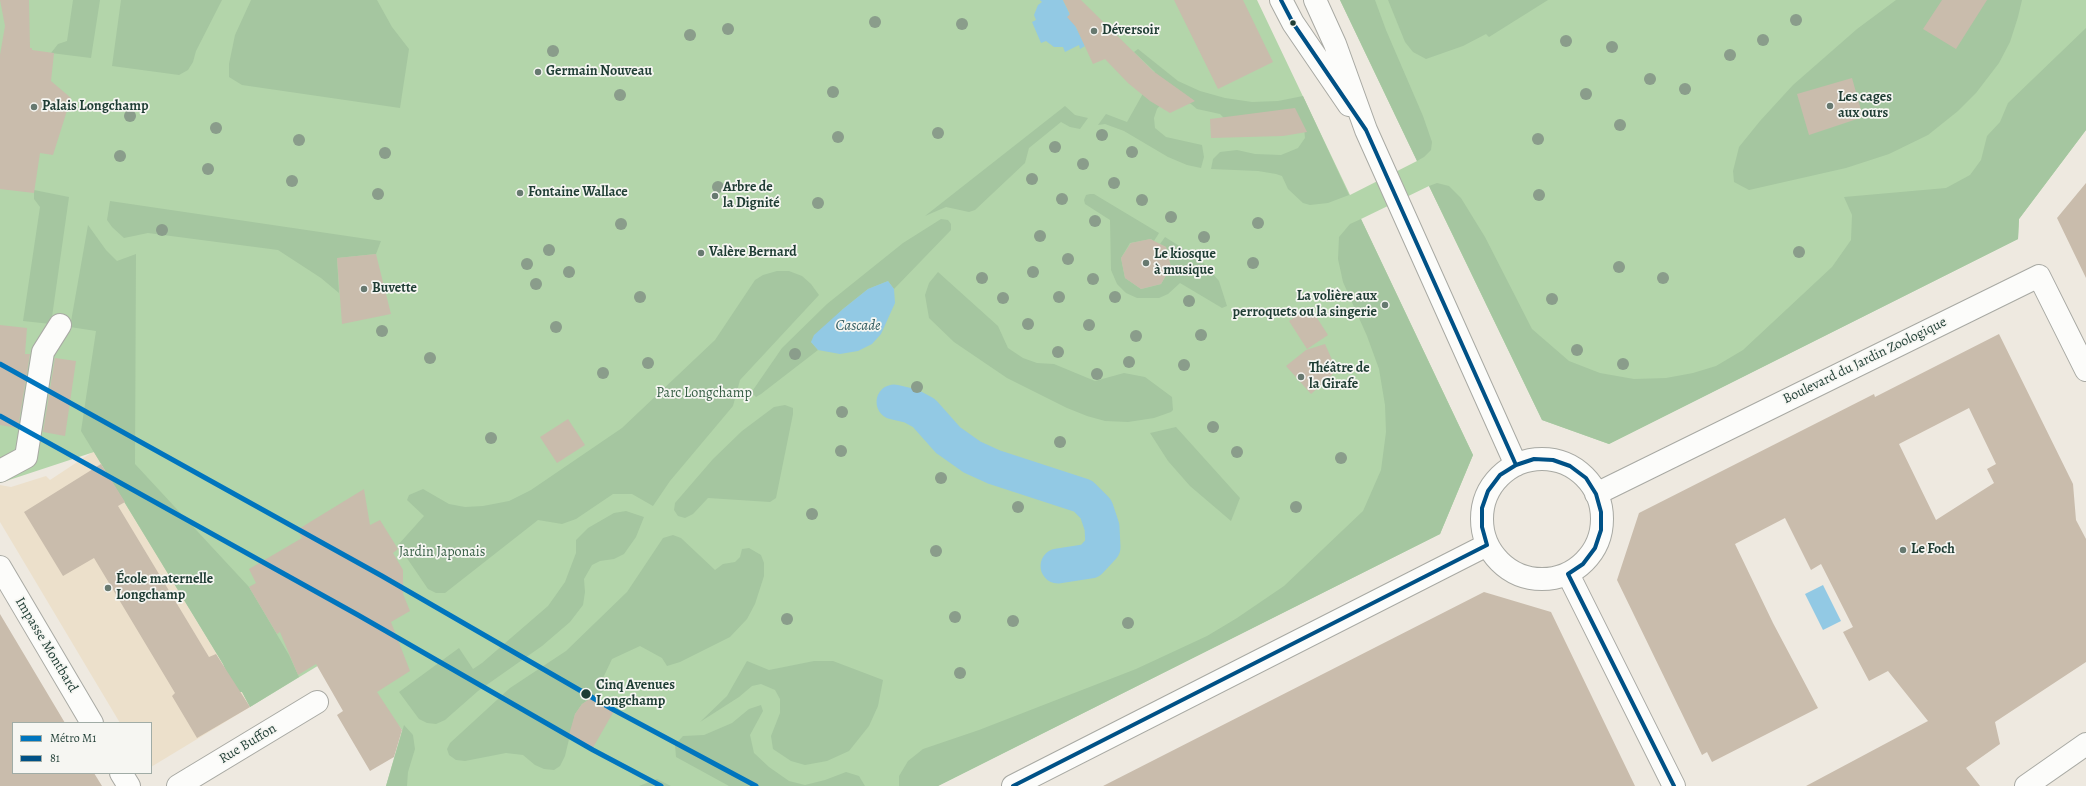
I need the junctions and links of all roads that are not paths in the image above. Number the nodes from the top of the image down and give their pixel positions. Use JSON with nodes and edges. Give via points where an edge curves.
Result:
{"nodes":[{"id":1,"x":1282,"y":0,"type":"edge"},
{"id":2,"x":1315,"y":0,"type":"edge"},
{"id":3,"x":1366,"y":130,"type":"junction"},
{"id":4,"x":60,"y":325,"type":"dead end"},
{"id":5,"x":2086,"y":370,"type":"edge"},
{"id":6,"x":1516,"y":465,"type":"junction"},
{"id":7,"x":0,"y":471,"type":"edge"},
{"id":8,"x":1596,"y":494,"type":"junction"},
{"id":9,"x":1487,"y":545,"type":"junction"},
{"id":10,"x":0,"y":567,"type":"edge"},
{"id":11,"x":1568,"y":574,"type":"junction"},
{"id":12,"x":317,"y":702,"type":"dead end"},
{"id":13,"x":91,"y":722,"type":"edge"},
{"id":14,"x":2086,"y":744,"type":"edge"},
{"id":15,"x":122,"y":774,"type":"edge"},
{"id":16,"x":129,"y":786,"type":"edge"},
{"id":17,"x":178,"y":786,"type":"edge"},
{"id":18,"x":1013,"y":786,"type":"edge"},
{"id":19,"x":1674,"y":786,"type":"edge"},
{"id":20,"x":2026,"y":786,"type":"edge"}],
"edges":[{"from":1,"to":3,"type":"street","via":[[1293,23]]},
{"from":2,"to":3,"type":"street","via":[[1335,44]]},
{"from":3,"to":6,"type":"street"},
{"from":4,"to":7,"type":"street","via":[[43,352],[26,457]]},
{"from":5,"to":8,"type":"street","name":"Boulevard du Jardin Zoologique","via":[[2039,276]]},
{"from":6,"to":8,"type":"street","via":[[1534,459],[1552,460],[1570,466],[1586,478]]},
{"from":6,"to":9,"type":"street","via":[[1500,476],[1488,491],[1482,508],[1482,528]]},
{"from":8,"to":11,"type":"street","via":[[1602,512],[1601,530],[1595,548],[1583,564]]},
{"from":9,"to":11,"type":"street","via":[[1498,561],[1508,569],[1530,579],[1550,579]]},
{"from":9,"to":18,"type":"street"},
{"from":10,"to":13,"type":"street","name":"Impasse Montbard"},
{"from":11,"to":19,"type":"street"},
{"from":12,"to":17,"type":"street","name":"Rue Buffon"},
{"from":14,"to":20,"type":"street"},
{"from":15,"to":16,"type":"street"}]}
